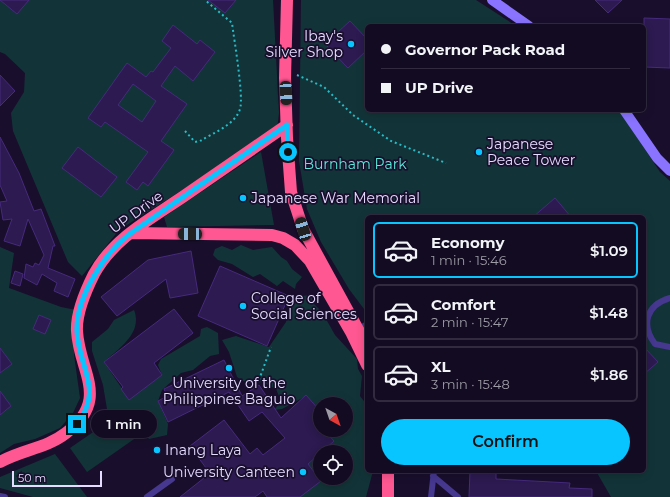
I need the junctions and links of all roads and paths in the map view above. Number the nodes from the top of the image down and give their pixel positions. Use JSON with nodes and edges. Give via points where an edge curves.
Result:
{"nodes":[{"id":1,"x":206,"y":0,"type":"edge"},
{"id":2,"x":287,"y":0,"type":"edge"},
{"id":3,"x":492,"y":0,"type":"edge"},
{"id":4,"x":526,"y":24,"type":"edge"},
{"id":5,"x":300,"y":76,"type":"dead end"},
{"id":6,"x":625,"y":112,"type":"edge"},
{"id":7,"x":287,"y":125,"type":"junction"},
{"id":8,"x":185,"y":131,"type":"dead end"},
{"id":9,"x":446,"y":163,"type":"dead end"},
{"id":10,"x":670,"y":171,"type":"edge"},
{"id":11,"x":131,"y":233,"type":"junction"},
{"id":12,"x":670,"y":298,"type":"edge"},
{"id":13,"x":363,"y":327,"type":"edge"},
{"id":14,"x":271,"y":347,"type":"dead end"},
{"id":15,"x":670,"y":347,"type":"edge"},
{"id":16,"x":365,"y":361,"type":"edge"},
{"id":17,"x":259,"y":380,"type":"dead end"},
{"id":18,"x":0,"y":462,"type":"edge"},
{"id":19,"x":388,"y":473,"type":"edge"},
{"id":20,"x":434,"y":473,"type":"edge"},
{"id":21,"x":172,"y":479,"type":"dead end"},
{"id":22,"x":0,"y":496,"type":"edge"},
{"id":23,"x":6,"y":497,"type":"edge"},
{"id":24,"x":147,"y":497,"type":"edge"},
{"id":25,"x":388,"y":497,"type":"edge"},
{"id":26,"x":431,"y":497,"type":"edge"},
{"id":27,"x":458,"y":497,"type":"edge"}],
"edges":[{"from":1,"to":8,"type":"path","via":[[232,23],[241,96],[240,109],[228,125],[200,141],[195,142]]},
{"from":2,"to":7,"type":"highway"},
{"from":3,"to":4,"type":"main road"},
{"from":5,"to":9,"type":"path","via":[[324,87],[353,115],[390,141]]},
{"from":6,"to":10,"type":"main road","via":[[657,158]]},
{"from":7,"to":11,"type":"highway","name":"UP Drive"},
{"from":7,"to":13,"type":"highway","via":[[291,192],[303,229]]},
{"from":11,"to":16,"type":"highway","via":[[272,235],[288,240],[310,261]]},
{"from":11,"to":18,"type":"highway","name":"UP Drive","via":[[107,254],[94,274],[79,314],[77,332],[91,389],[85,413],[77,424],[55,440],[19,452]]},
{"from":12,"to":15,"type":"lane","via":[[662,300],[652,309],[646,321],[648,335],[655,344]]},
{"from":14,"to":17,"type":"path"},
{"from":19,"to":25,"type":"highway"},
{"from":20,"to":26,"type":"lane"},
{"from":20,"to":27,"type":"lane"},
{"from":21,"to":24,"type":"lane"},
{"from":22,"to":23,"type":"lane"}]}
